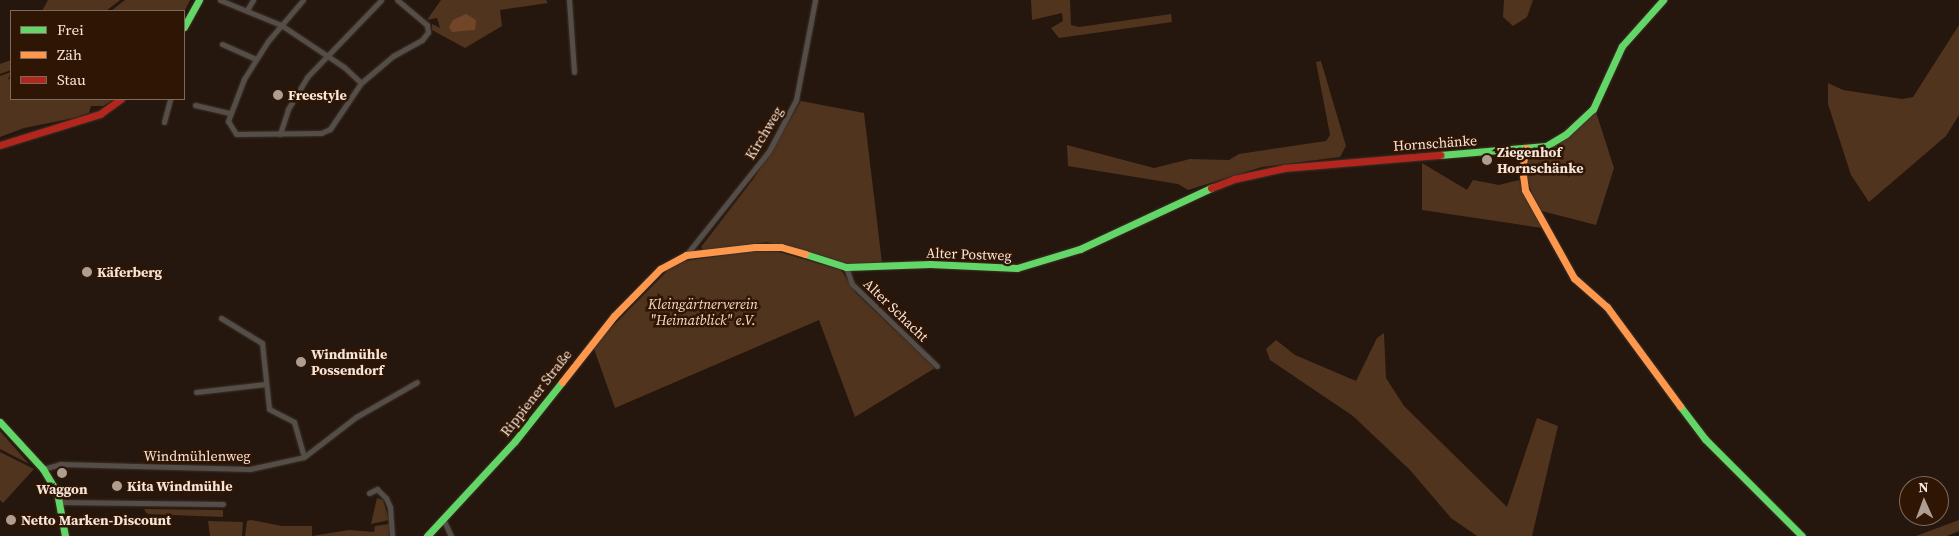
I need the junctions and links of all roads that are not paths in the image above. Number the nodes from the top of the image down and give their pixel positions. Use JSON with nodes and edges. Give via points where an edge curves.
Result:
{"nodes":[{"id":1,"x":199,"y":0,"type":"edge"},
{"id":2,"x":220,"y":0,"type":"edge"},
{"id":3,"x":252,"y":0,"type":"edge"},
{"id":4,"x":303,"y":0,"type":"edge"},
{"id":5,"x":381,"y":0,"type":"edge"},
{"id":6,"x":397,"y":0,"type":"edge"},
{"id":7,"x":569,"y":0,"type":"edge"},
{"id":8,"x":816,"y":0,"type":"edge"},
{"id":9,"x":1663,"y":0,"type":"edge"},
{"id":10,"x":247,"y":10,"type":"junction"},
{"id":11,"x":281,"y":24,"type":"junction"},
{"id":12,"x":185,"y":25,"type":"edge"},
{"id":13,"x":222,"y":44,"type":"dead end"},
{"id":14,"x":326,"y":54,"type":"junction"},
{"id":15,"x":255,"y":60,"type":"junction"},
{"id":16,"x":574,"y":72,"type":"dead end"},
{"id":17,"x":361,"y":84,"type":"junction"},
{"id":18,"x":120,"y":100,"type":"edge"},
{"id":19,"x":170,"y":100,"type":"edge"},
{"id":20,"x":195,"y":105,"type":"dead end"},
{"id":21,"x":230,"y":113,"type":"junction"},
{"id":22,"x":164,"y":122,"type":"dead end"},
{"id":23,"x":280,"y":134,"type":"junction"},
{"id":24,"x":0,"y":144,"type":"edge"},
{"id":25,"x":1526,"y":148,"type":"junction"},
{"id":26,"x":1355,"y":161,"type":"joint"},
{"id":27,"x":686,"y":255,"type":"junction"},
{"id":28,"x":846,"y":267,"type":"junction"},
{"id":29,"x":221,"y":318,"type":"dead end"},
{"id":30,"x":937,"y":366,"type":"dead end"},
{"id":31,"x":416,"y":382,"type":"dead end"},
{"id":32,"x":266,"y":384,"type":"junction"},
{"id":33,"x":196,"y":392,"type":"dead end"},
{"id":34,"x":0,"y":422,"type":"edge"},
{"id":35,"x":304,"y":456,"type":"junction"},
{"id":36,"x":43,"y":469,"type":"junction"},
{"id":37,"x":369,"y":493,"type":"dead end"},
{"id":38,"x":60,"y":502,"type":"junction"},
{"id":39,"x":223,"y":504,"type":"dead end"},
{"id":40,"x":444,"y":520,"type":"junction"},
{"id":41,"x":65,"y":536,"type":"edge"},
{"id":42,"x":392,"y":536,"type":"edge"},
{"id":43,"x":426,"y":536,"type":"edge"},
{"id":44,"x":451,"y":536,"type":"edge"},
{"id":45,"x":1802,"y":536,"type":"edge"}],
"edges":[{"from":1,"to":12,"type":"street"},
{"from":2,"to":10,"type":"street"},
{"from":3,"to":10,"type":"street"},
{"from":4,"to":11,"type":"street"},
{"from":5,"to":14,"type":"street"},
{"from":6,"to":17,"type":"street","via":[[428,29],[422,40],[393,56]]},
{"from":7,"to":16,"type":"street"},
{"from":8,"to":27,"type":"street","name":"Kirchweg","via":[[796,100],[769,151]]},
{"from":9,"to":25,"type":"street","via":[[1622,46],[1588,114],[1555,142]]},
{"from":10,"to":11,"type":"street"},
{"from":11,"to":14,"type":"street"},
{"from":11,"to":15,"type":"street"},
{"from":13,"to":15,"type":"street"},
{"from":14,"to":17,"type":"street"},
{"from":14,"to":23,"type":"street","via":[[294,95]]},
{"from":15,"to":21,"type":"street"},
{"from":17,"to":23,"type":"street","via":[[330,129],[321,133]]},
{"from":18,"to":24,"type":"street","via":[[100,114]]},
{"from":19,"to":22,"type":"street"},
{"from":20,"to":21,"type":"street"},
{"from":21,"to":23,"type":"street","via":[[228,126],[236,134]]},
{"from":25,"to":26,"type":"street","name":"Hornschänke"},
{"from":25,"to":45,"type":"street","via":[[1522,178],[1542,223],[1574,278],[1613,314],[1705,439]]},
{"from":26,"to":28,"type":"street","name":"Alter Postweg","via":[[1284,168],[1218,184],[1080,249],[1017,268],[930,264]]},
{"from":27,"to":28,"type":"street","name":"Alter Postweg","via":[[781,247]]},
{"from":27,"to":40,"type":"street","name":"Rippiener Straße","via":[[665,266],[614,316],[515,441]]},
{"from":28,"to":30,"type":"street","name":"Alter Schacht","via":[[852,284]]},
{"from":29,"to":32,"type":"street","via":[[262,343]]},
{"from":31,"to":35,"type":"street","name":"Windmühlenweg","via":[[356,418]]},
{"from":32,"to":33,"type":"street"},
{"from":32,"to":35,"type":"street","via":[[269,409],[294,422]]},
{"from":34,"to":36,"type":"street"},
{"from":35,"to":36,"type":"street","name":"Windmühlenweg","via":[[250,469],[60,464]]},
{"from":36,"to":38,"type":"street"},
{"from":37,"to":42,"type":"street","via":[[376,489],[386,498]]},
{"from":38,"to":39,"type":"street"},
{"from":38,"to":41,"type":"street"},
{"from":40,"to":43,"type":"street","name":"Rippiener Straße"},
{"from":40,"to":44,"type":"street"}]}
